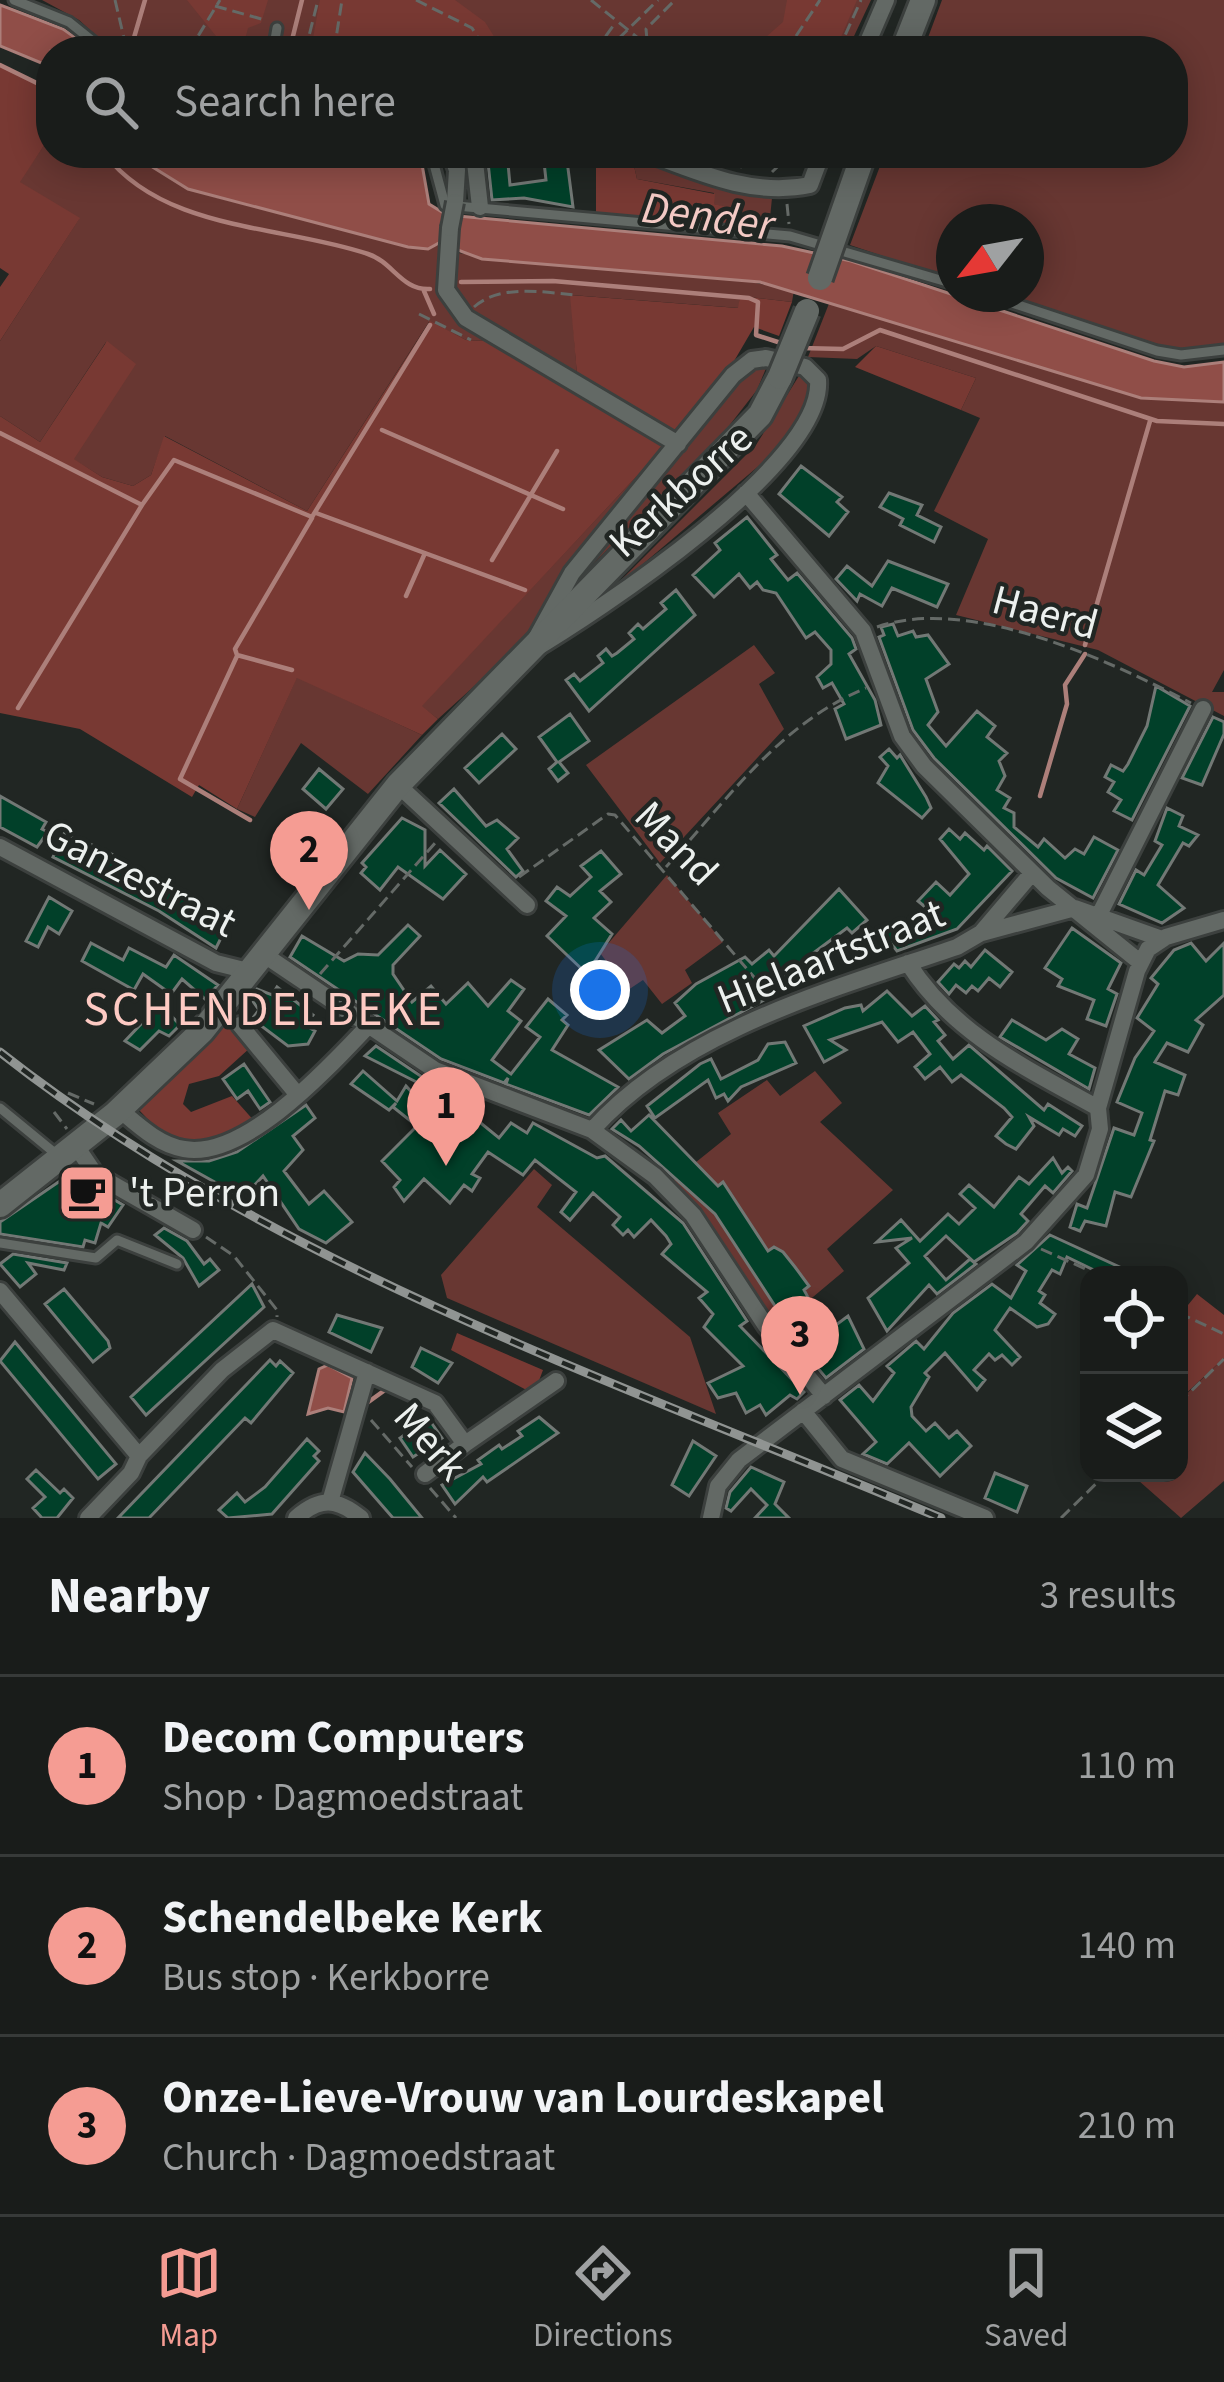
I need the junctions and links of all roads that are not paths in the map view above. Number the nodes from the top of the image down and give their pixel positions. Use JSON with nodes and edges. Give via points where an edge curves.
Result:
{"nodes":[{"id":1,"x":14,"y":0,"type":"edge"},
{"id":2,"x":886,"y":0,"type":"edge"},
{"id":3,"x":922,"y":0,"type":"edge"},
{"id":4,"x":277,"y":26,"type":"road end"},
{"id":5,"x":86,"y":36,"type":"edge"},
{"id":6,"x":275,"y":36,"type":"edge"},
{"id":7,"x":870,"y":36,"type":"edge"},
{"id":8,"x":909,"y":36,"type":"edge"},
{"id":9,"x":435,"y":168,"type":"edge"},
{"id":10,"x":456,"y":168,"type":"edge"},
{"id":11,"x":476,"y":168,"type":"edge"},
{"id":12,"x":692,"y":168,"type":"edge"},
{"id":13,"x":816,"y":168,"type":"edge"},
{"id":14,"x":858,"y":168,"type":"edge"},
{"id":15,"x":480,"y":208,"type":"junction"},
{"id":16,"x":936,"y":279,"type":"edge"},
{"id":17,"x":1039,"y":312,"type":"edge"},
{"id":18,"x":1224,"y":350,"type":"edge"},
{"id":19,"x":678,"y":444,"type":"junction"},
{"id":20,"x":746,"y":493,"type":"junction"},
{"id":21,"x":528,"y":653,"type":"junction"},
{"id":22,"x":1203,"y":709,"type":"road end"},
{"id":23,"x":398,"y":784,"type":"junction"},
{"id":24,"x":0,"y":848,"type":"edge"},
{"id":25,"x":1032,"y":873,"type":"junction"},
{"id":26,"x":527,"y":905,"type":"dead end"},
{"id":27,"x":1075,"y":908,"type":"junction"},
{"id":28,"x":1099,"y":915,"type":"junction"},
{"id":29,"x":1224,"y":920,"type":"edge"},
{"id":30,"x":981,"y":933,"type":"junction"},
{"id":31,"x":1162,"y":939,"type":"junction"},
{"id":32,"x":256,"y":963,"type":"junction"},
{"id":33,"x":908,"y":963,"type":"junction"},
{"id":34,"x":1141,"y":963,"type":"junction"},
{"id":35,"x":240,"y":1025,"type":"dead end"},
{"id":36,"x":368,"y":1026,"type":"junction"},
{"id":37,"x":297,"y":1094,"type":"junction"},
{"id":38,"x":0,"y":1108,"type":"edge"},
{"id":39,"x":1098,"y":1108,"type":"junction"},
{"id":40,"x":111,"y":1118,"type":"junction"},
{"id":41,"x":592,"y":1130,"type":"junction"},
{"id":42,"x":68,"y":1152,"type":"junction"},
{"id":43,"x":0,"y":1205,"type":"edge"},
{"id":44,"x":193,"y":1230,"type":"road end"},
{"id":45,"x":0,"y":1243,"type":"edge"},
{"id":46,"x":177,"y":1264,"type":"dead end"},
{"id":47,"x":0,"y":1291,"type":"edge"},
{"id":48,"x":367,"y":1372,"type":"junction"},
{"id":49,"x":556,"y":1382,"type":"dead end"},
{"id":50,"x":824,"y":1396,"type":"junction"},
{"id":51,"x":803,"y":1412,"type":"junction"},
{"id":52,"x":465,"y":1444,"type":"junction"},
{"id":53,"x":139,"y":1456,"type":"junction"},
{"id":54,"x":425,"y":1474,"type":"dead end"},
{"id":55,"x":330,"y":1502,"type":"junction"},
{"id":56,"x":88,"y":1518,"type":"edge"},
{"id":57,"x":296,"y":1518,"type":"edge"},
{"id":58,"x":361,"y":1518,"type":"edge"},
{"id":59,"x":711,"y":1518,"type":"edge"},
{"id":60,"x":985,"y":1518,"type":"edge"}],
"edges":[{"from":1,"to":5,"type":"lane"},
{"from":2,"to":7,"type":"street"},
{"from":3,"to":8,"type":"street"},
{"from":4,"to":6,"type":"lane"},
{"from":9,"to":15,"type":"lane","via":[[445,206]]},
{"from":10,"to":19,"type":"street","name":"Kerkborre","bridge":true,"via":[[446,290],[466,318]]},
{"from":11,"to":15,"type":"street"},
{"from":12,"to":13,"type":"street","via":[[786,190],[809,185]]},
{"from":14,"to":21,"type":"street","name":"Kerkborre","bridge":true,"via":[[760,415]]},
{"from":15,"to":16,"type":"lane","via":[[790,236]]},
{"from":17,"to":18,"type":"lane","via":[[1181,356]]},
{"from":19,"to":20,"type":"street","name":"Kerkborre","via":[[752,359],[805,368],[818,380],[813,416]]},
{"from":19,"to":21,"type":"street","name":"Kerkborre","via":[[572,573]]},
{"from":20,"to":21,"type":"street","name":"Kerkborre","via":[[609,606]]},
{"from":20,"to":25,"type":"street","via":[[863,631],[902,736]]},
{"from":21,"to":23,"type":"street","name":"Kerkborre"},
{"from":22,"to":28,"type":"street"},
{"from":23,"to":26,"type":"street"},
{"from":23,"to":32,"type":"street","name":"Kerkborre"},
{"from":24,"to":32,"type":"street","name":"Ganzestraat","via":[[216,963]]},
{"from":25,"to":27,"type":"street"},
{"from":25,"to":30,"type":"street","name":"Hielaartstraat"},
{"from":27,"to":28,"type":"street"},
{"from":27,"to":30,"type":"street","name":"Hielaartstraat"},
{"from":27,"to":34,"type":"street"},
{"from":28,"to":31,"type":"street"},
{"from":29,"to":31,"type":"street"},
{"from":30,"to":33,"type":"street","name":"Hielaartstraat"},
{"from":31,"to":34,"type":"street"},
{"from":32,"to":36,"type":"street","name":"Ganzestraat","via":[[311,985]]},
{"from":32,"to":40,"type":"street","name":"Kerkborre","via":[[202,1030]]},
{"from":33,"to":39,"type":"street","via":[[929,996],[974,1035]]},
{"from":33,"to":41,"type":"street","name":"Hielaartstraat","via":[[781,1006],[654,1076]]},
{"from":34,"to":39,"type":"street"},
{"from":35,"to":37,"type":"street"},
{"from":36,"to":37,"type":"street"},
{"from":36,"to":41,"type":"street","name":"Ganzestraat","via":[[435,1070]]},
{"from":37,"to":40,"type":"street","via":[[242,1138],[201,1151]]},
{"from":38,"to":42,"type":"lane"},
{"from":39,"to":50,"type":"street","via":[[1086,1175],[1027,1242]]},
{"from":40,"to":42,"type":"street","name":"Kerkborre"},
{"from":41,"to":50,"type":"street","name":"Ganzestraat","via":[[693,1215]]},
{"from":42,"to":43,"type":"street","name":"Kerkborre"},
{"from":42,"to":44,"type":"street"},
{"from":45,"to":46,"type":"lane","via":[[95,1258],[118,1240]]},
{"from":47,"to":53,"type":"street"},
{"from":48,"to":52,"type":"street","via":[[435,1403]]},
{"from":48,"to":53,"type":"street","via":[[273,1330]]},
{"from":48,"to":55,"type":"street"},
{"from":49,"to":52,"type":"street"},
{"from":50,"to":51,"type":"street"},
{"from":51,"to":59,"type":"street","via":[[727,1473]]},
{"from":51,"to":60,"type":"street","via":[[842,1459]]},
{"from":52,"to":54,"type":"street"},
{"from":53,"to":56,"type":"street"},
{"from":55,"to":57,"type":"street"},
{"from":55,"to":58,"type":"street"}]}
